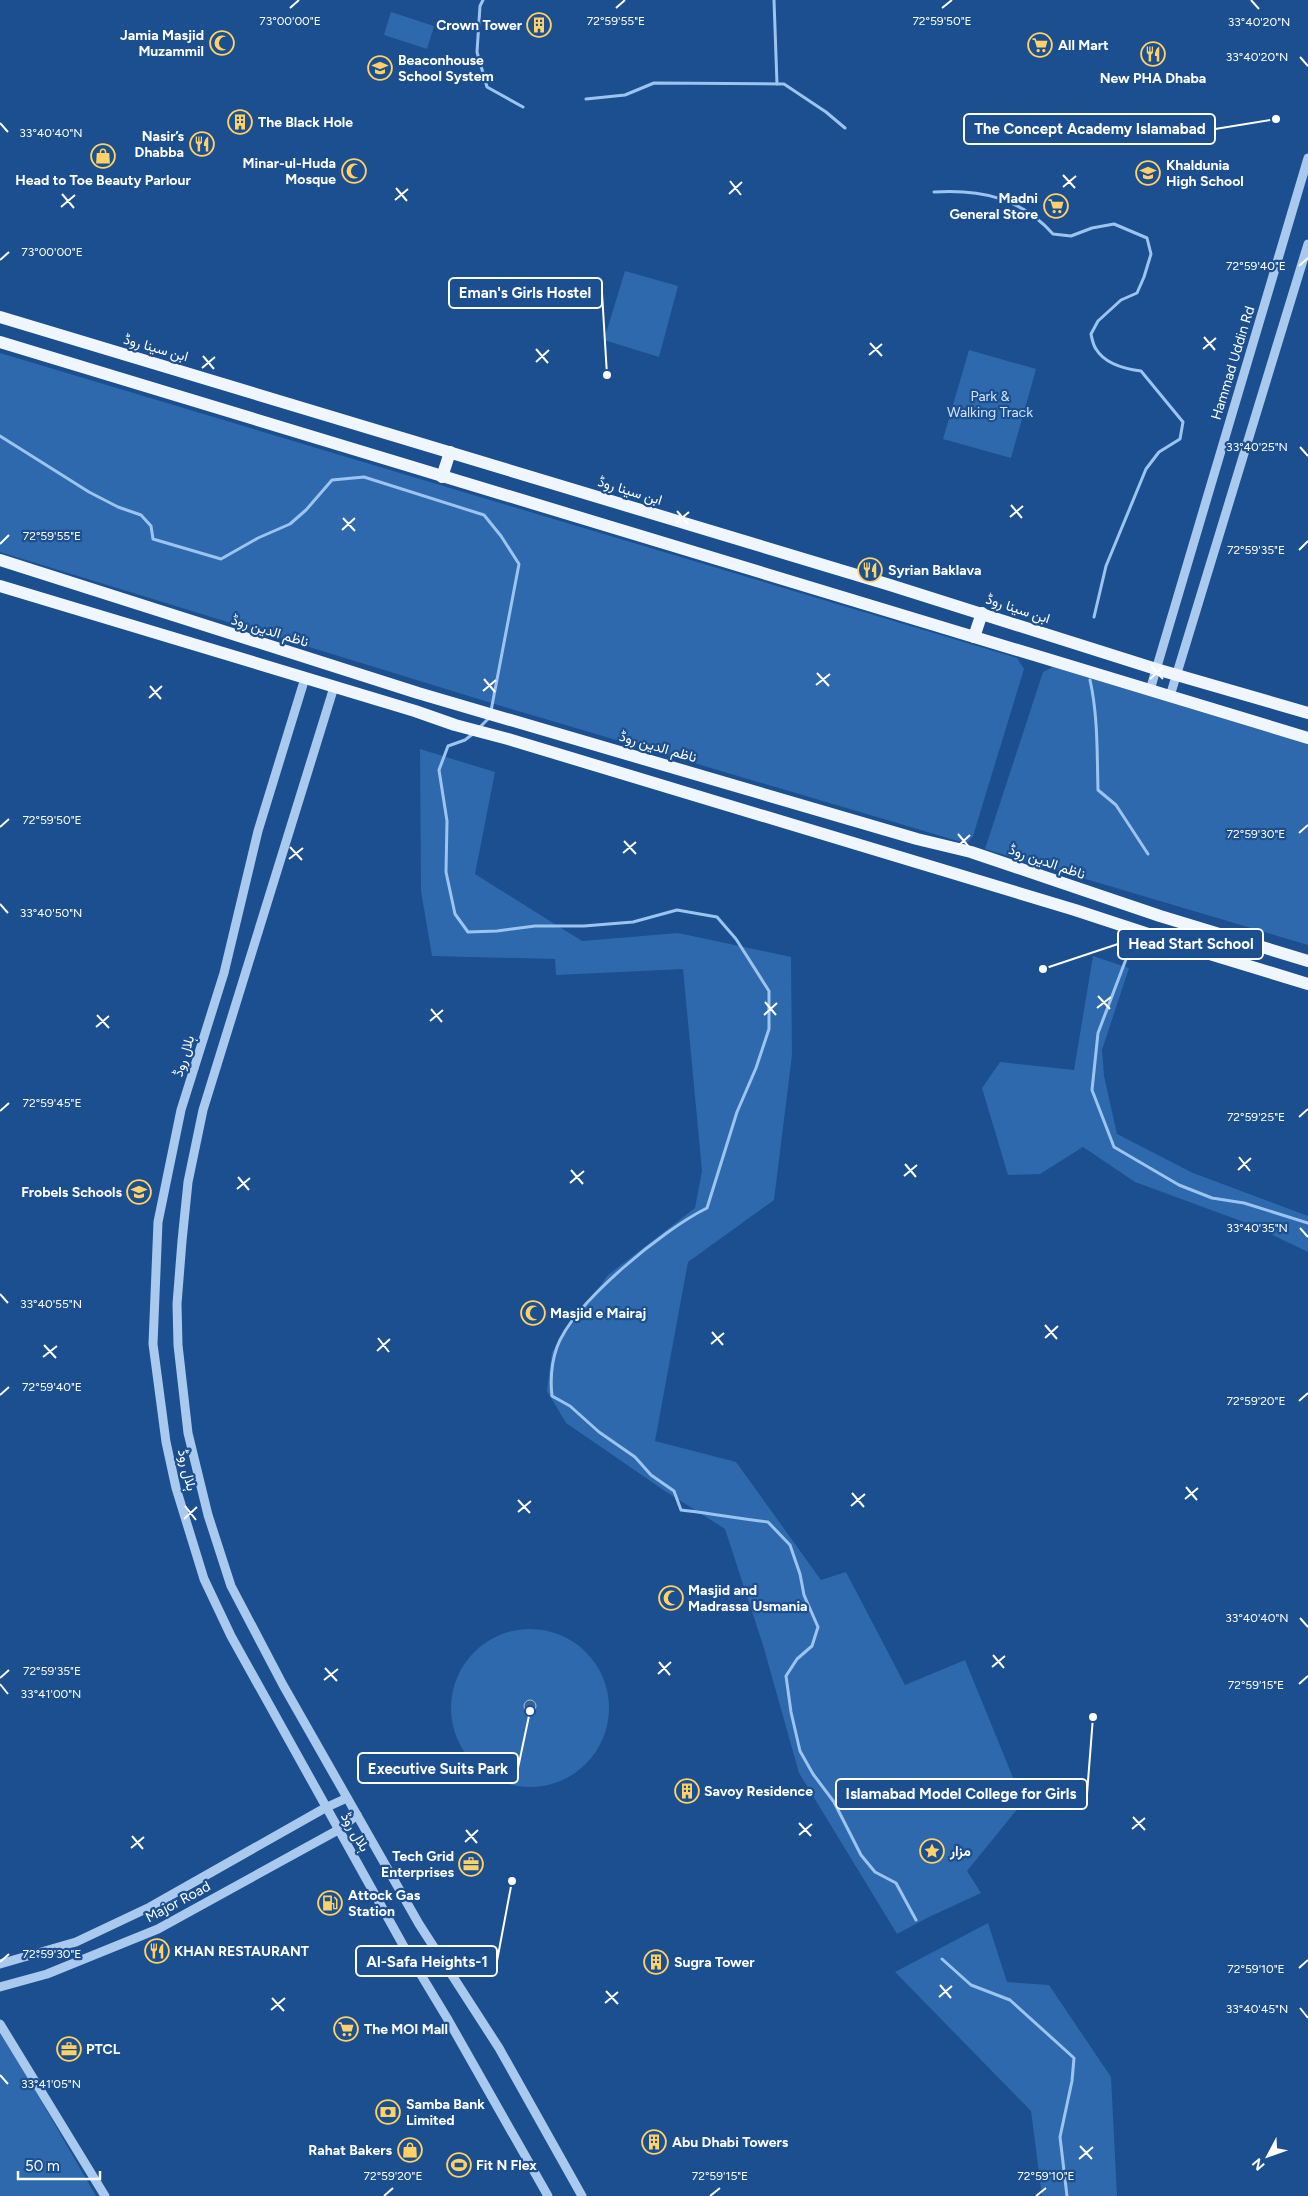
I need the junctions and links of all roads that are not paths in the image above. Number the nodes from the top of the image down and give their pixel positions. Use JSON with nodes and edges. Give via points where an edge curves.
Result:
{"nodes":[{"id":1,"x":1308,"y":158,"type":"edge"},
{"id":2,"x":1308,"y":244,"type":"edge"},
{"id":3,"x":0,"y":317,"type":"edge"},
{"id":4,"x":0,"y":342,"type":"edge"},
{"id":5,"x":450,"y":452,"type":"junction"},
{"id":6,"x":442,"y":477,"type":"junction"},
{"id":7,"x":0,"y":560,"type":"edge"},
{"id":8,"x":0,"y":586,"type":"edge"},
{"id":9,"x":152,"y":609,"type":"junction"},
{"id":10,"x":982,"y":613,"type":"junction"},
{"id":11,"x":145,"y":630,"type":"junction"},
{"id":12,"x":974,"y":637,"type":"junction"},
{"id":13,"x":1156,"y":669,"type":"junction"},
{"id":14,"x":1177,"y":674,"type":"junction"},
{"id":15,"x":305,"y":678,"type":"junction"},
{"id":16,"x":334,"y":687,"type":"junction"},
{"id":17,"x":1150,"y":690,"type":"junction"},
{"id":18,"x":418,"y":693,"type":"junction"},
{"id":19,"x":1170,"y":696,"type":"junction"},
{"id":20,"x":415,"y":711,"type":"junction"},
{"id":21,"x":1308,"y":713,"type":"edge"},
{"id":22,"x":1308,"y":738,"type":"edge"},
{"id":23,"x":917,"y":838,"type":"junction"},
{"id":24,"x":911,"y":861,"type":"junction"},
{"id":25,"x":1160,"y":916,"type":"junction"},
{"id":26,"x":1154,"y":936,"type":"junction"},
{"id":27,"x":1308,"y":960,"type":"edge"},
{"id":28,"x":1308,"y":984,"type":"edge"},
{"id":29,"x":347,"y":1798,"type":"junction"},
{"id":30,"x":325,"y":1808,"type":"junction"},
{"id":31,"x":357,"y":1815,"type":"junction"},
{"id":32,"x":338,"y":1830,"type":"junction"},
{"id":33,"x":0,"y":1964,"type":"edge"},
{"id":34,"x":0,"y":1987,"type":"edge"},
{"id":35,"x":0,"y":2024,"type":"edge"},
{"id":36,"x":105,"y":2196,"type":"edge"},
{"id":37,"x":548,"y":2196,"type":"edge"},
{"id":38,"x":582,"y":2196,"type":"edge"}],
"edges":[{"from":1,"to":13,"type":"street","name":"Hammad Uddin Rd"},
{"from":2,"to":14,"type":"street"},
{"from":3,"to":5,"type":"main road","name":"ابن سینا روڈ"},
{"from":4,"to":6,"type":"main road"},
{"from":5,"to":6,"type":"main road"},
{"from":5,"to":10,"type":"main road","name":"ابن سینا روڈ"},
{"from":6,"to":12,"type":"main road"},
{"from":7,"to":9,"type":"main road","name":"ناظم الدین روڈ"},
{"from":8,"to":11,"type":"main road"},
{"from":9,"to":11,"type":"main road"},
{"from":9,"to":18,"type":"main road","name":"ناظم الدین روڈ"},
{"from":10,"to":12,"type":"main road"},
{"from":10,"to":13,"type":"main road","name":"ابن سینا روڈ"},
{"from":11,"to":15,"type":"main road"},
{"from":12,"to":17,"type":"main road"},
{"from":13,"to":14,"type":"main road","name":"ابن سینا روڈ"},
{"from":13,"to":17,"type":"street","name":"Hammad Uddin Rd"},
{"from":14,"to":19,"type":"street"},
{"from":14,"to":21,"type":"main road","name":"ابن سینا روڈ"},
{"from":15,"to":16,"type":"main road"},
{"from":15,"to":30,"type":"street","name":"ہلال روڈ","via":[[258,832],[224,973],[181,1110],[158,1222],[153,1344],[166,1442],[176,1488],[204,1579],[254,1681]]},
{"from":16,"to":20,"type":"main road"},
{"from":16,"to":29,"type":"street","name":"ہلال روڈ","via":[[203,1110],[188,1182],[177,1304],[188,1433],[208,1515],[231,1586],[269,1661]]},
{"from":17,"to":19,"type":"main road"},
{"from":18,"to":20,"type":"main road"},
{"from":18,"to":23,"type":"main road","name":"ناظم الدین روڈ"},
{"from":19,"to":22,"type":"main road"},
{"from":20,"to":24,"type":"main road"},
{"from":23,"to":24,"type":"main road"},
{"from":23,"to":25,"type":"main road","name":"ناظم الدین روڈ","via":[[971,852]]},
{"from":24,"to":26,"type":"main road"},
{"from":25,"to":26,"type":"main road"},
{"from":25,"to":27,"type":"main road","name":"ناظم الدین روڈ"},
{"from":26,"to":28,"type":"main road"},
{"from":29,"to":30,"type":"street","name":"Major Road"},
{"from":29,"to":31,"type":"street","name":"ہلال روڈ"},
{"from":30,"to":32,"type":"street","name":"ہلال روڈ"},
{"from":30,"to":33,"type":"street","name":"Major Road","via":[[135,1915],[76,1942]]},
{"from":31,"to":32,"type":"street","name":"Major Road"},
{"from":31,"to":38,"type":"street","name":"ہلال روڈ","via":[[444,1967],[499,2048]]},
{"from":32,"to":34,"type":"street","name":"Major Road","via":[[158,1929],[47,1974]]},
{"from":32,"to":37,"type":"street","name":"ہلال روڈ"},
{"from":35,"to":36,"type":"street"}]}
